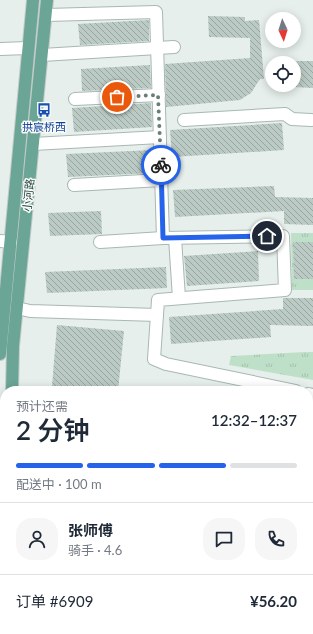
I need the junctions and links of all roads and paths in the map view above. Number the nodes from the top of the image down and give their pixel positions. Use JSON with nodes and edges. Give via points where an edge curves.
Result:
{"nodes":[{"id":1,"x":33,"y":0,"type":"edge"},
{"id":2,"x":47,"y":0,"type":"edge"},
{"id":3,"x":46,"y":15,"type":"junction"},
{"id":4,"x":174,"y":47,"type":"dead end"},
{"id":5,"x":28,"y":48,"type":"junction"},
{"id":6,"x":0,"y":49,"type":"edge"},
{"id":7,"x":157,"y":49,"type":"junction"},
{"id":8,"x":42,"y":56,"type":"junction"},
{"id":9,"x":158,"y":95,"type":"junction"},
{"id":10,"x":75,"y":100,"type":"dead end"},
{"id":11,"x":184,"y":120,"type":"dead end"},
{"id":12,"x":311,"y":120,"type":"dead end"},
{"id":13,"x":160,"y":137,"type":"junction"},
{"id":14,"x":33,"y":144,"type":"junction"},
{"id":15,"x":161,"y":180,"type":"junction"},
{"id":16,"x":74,"y":185,"type":"dead end"},
{"id":17,"x":169,"y":238,"type":"junction"},
{"id":18,"x":5,"y":241,"type":"edge"},
{"id":19,"x":100,"y":242,"type":"dead end"},
{"id":20,"x":179,"y":298,"type":"junction"},
{"id":21,"x":17,"y":308,"type":"junction"},
{"id":22,"x":157,"y":315,"type":"junction"},
{"id":23,"x":1,"y":329,"type":"edge"},
{"id":24,"x":0,"y":354,"type":"edge"},
{"id":25,"x":12,"y":386,"type":"edge"},
{"id":26,"x":272,"y":386,"type":"edge"}],
"edges":[{"from":1,"to":5,"type":"main road","name":"小河路"},
{"from":2,"to":3,"type":"main road","name":"小河路"},
{"from":3,"to":7,"type":"street","via":[[156,12]]},
{"from":3,"to":8,"type":"main road","name":"小河路"},
{"from":4,"to":7,"type":"street"},
{"from":5,"to":6,"type":"street"},
{"from":5,"to":18,"type":"main road","name":"小河路","via":[[27,78]]},
{"from":7,"to":8,"type":"street"},
{"from":7,"to":9,"type":"street"},
{"from":8,"to":14,"type":"main road","name":"小河路"},
{"from":9,"to":10,"type":"street"},
{"from":9,"to":13,"type":"street"},
{"from":11,"to":12,"type":"street","via":[[285,114],[292,119]]},
{"from":13,"to":14,"type":"street"},
{"from":13,"to":15,"type":"street"},
{"from":14,"to":21,"type":"main road","name":"小河路"},
{"from":15,"to":16,"type":"street"},
{"from":15,"to":17,"type":"street"},
{"from":17,"to":19,"type":"street"},
{"from":17,"to":20,"type":"street"},
{"from":17,"to":20,"type":"street","via":[[282,236],[285,290]]},
{"from":18,"to":23,"type":"main road","name":"小河路"},
{"from":20,"to":22,"type":"street","via":[[158,300]]},
{"from":21,"to":22,"type":"street","via":[[30,311]]},
{"from":21,"to":25,"type":"main road","name":"小河路"},
{"from":22,"to":26,"type":"street","via":[[154,359],[166,364]]},
{"from":23,"to":24,"type":"main road","name":"小河路"}]}
